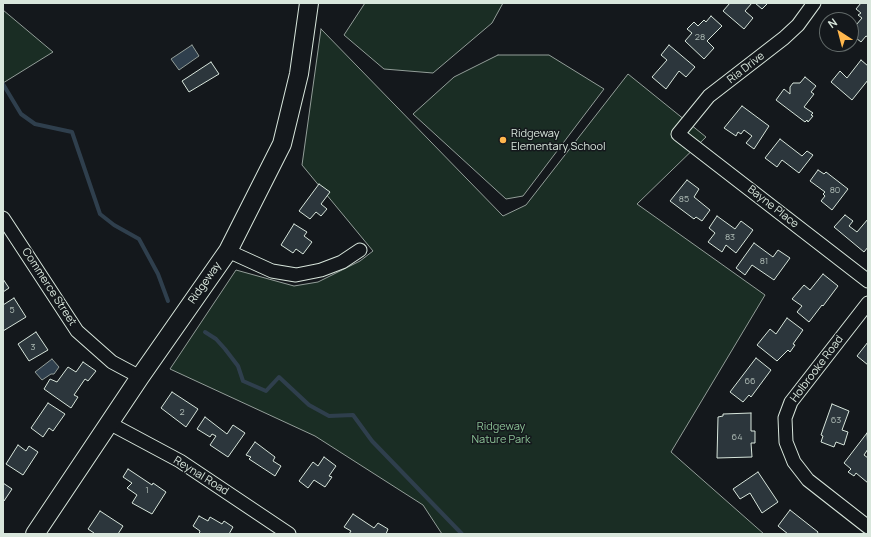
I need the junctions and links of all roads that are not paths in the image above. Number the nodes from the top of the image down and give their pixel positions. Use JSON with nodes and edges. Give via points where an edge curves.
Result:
{"nodes":[{"id":1,"x":309,"y":3,"type":"edge"},
{"id":2,"x":814,"y":3,"type":"edge"},
{"id":3,"x":678,"y":134,"type":"joint"},
{"id":4,"x":3,"y":218,"type":"edge"},
{"id":5,"x":360,"y":250,"type":"dead end"},
{"id":6,"x":228,"y":251,"type":"junction"},
{"id":7,"x":868,"y":281,"type":"edge"},
{"id":8,"x":868,"y":303,"type":"edge"},
{"id":9,"x":140,"y":377,"type":"junction"},
{"id":10,"x":109,"y":423,"type":"junction"},
{"id":11,"x":868,"y":527,"type":"edge"},
{"id":12,"x":272,"y":529,"type":"edge"},
{"id":13,"x":35,"y":534,"type":"edge"},
{"id":14,"x":289,"y":534,"type":"edge"}],
"edges":[{"from":1,"to":6,"type":"street","name":"Ridgeway","via":[[299,74],[282,144]]},
{"from":2,"to":3,"type":"street","name":"Ria Drive","via":[[798,25],[784,38],[709,96]]},
{"from":3,"to":7,"type":"street","name":"Bayne Place"},
{"from":4,"to":9,"type":"street","name":"Commerce Street","via":[[77,331],[112,362]]},
{"from":5,"to":6,"type":"street","via":[[342,262],[296,275],[272,271]]},
{"from":6,"to":9,"type":"street","name":"Ridgeway"},
{"from":8,"to":11,"type":"street","name":"Holbrooke Road","via":[[791,402],[785,418],[786,442],[794,462],[808,480]]},
{"from":9,"to":10,"type":"street","name":"Ridgeway"},
{"from":10,"to":12,"type":"street","name":"Reynal Road","via":[[180,462]]},
{"from":10,"to":13,"type":"street","name":"Ridgeway"},
{"from":12,"to":14,"type":"street","name":"Reynal Road"}]}
